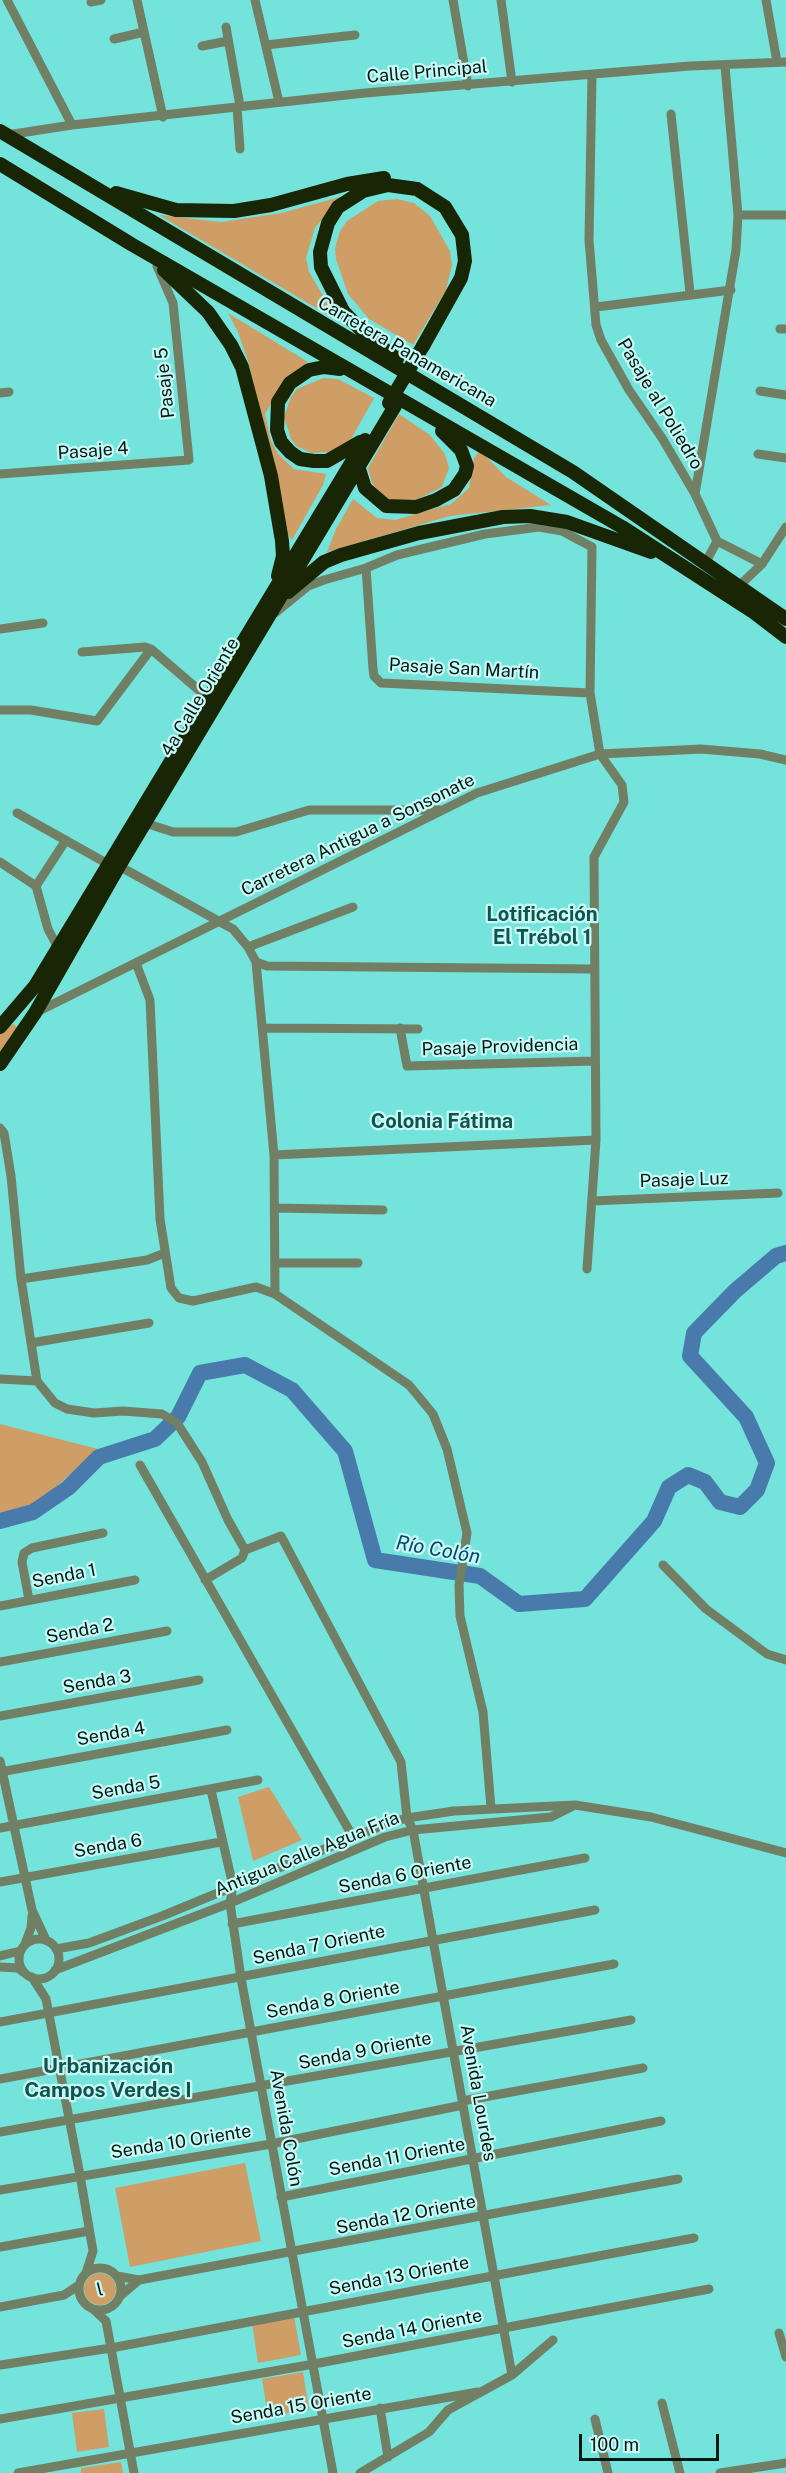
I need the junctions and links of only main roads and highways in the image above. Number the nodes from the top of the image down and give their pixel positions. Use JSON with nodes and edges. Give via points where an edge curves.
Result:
{"nodes":[{"id":1,"x":3,"y":133,"type":"edge"},
{"id":2,"x":0,"y":164,"type":"edge"},
{"id":3,"x":91,"y":184,"type":"junction"},
{"id":4,"x":131,"y":244,"type":"junction"},
{"id":5,"x":426,"y":347,"type":"junction"},
{"id":6,"x":380,"y":389,"type":"junction"},
{"id":7,"x":392,"y":405,"type":"junction"},
{"id":8,"x":417,"y":411,"type":"junction"},
{"id":9,"x":501,"y":428,"type":"junction"},
{"id":10,"x":366,"y":437,"type":"junction"},
{"id":11,"x":359,"y":469,"type":"junction"},
{"id":12,"x":677,"y":562,"type":"junction"},
{"id":13,"x":275,"y":597,"type":"junction"},
{"id":14,"x":786,"y":619,"type":"edge"},
{"id":15,"x":786,"y":637,"type":"edge"},
{"id":16,"x":114,"y":866,"type":"junction"},
{"id":17,"x":0,"y":1027,"type":"edge"},
{"id":18,"x":0,"y":1064,"type":"edge"}],
"edges":[{"from":1,"to":3,"type":"highway","name":"Carretera Panamericana"},
{"from":2,"to":4,"type":"highway"},
{"from":3,"to":5,"type":"highway","via":[[148,203],[202,212],[271,205],[382,178],[408,180],[432,188],[459,213],[472,260],[461,296]]},
{"from":3,"to":9,"type":"highway","name":"Carretera Panamericana"},
{"from":4,"to":6,"type":"highway"},
{"from":4,"to":13,"type":"highway","via":[[194,297],[218,325],[239,361],[271,476],[283,556]]},
{"from":5,"to":7,"type":"highway","name":"4a Calle Oriente"},
{"from":5,"to":9,"type":"highway","via":[[461,278],[465,261],[462,235],[445,207],[417,189],[387,185],[363,191],[339,207],[323,237],[321,267],[334,296],[367,336]]},
{"from":6,"to":8,"type":"highway"},
{"from":6,"to":10,"type":"highway","via":[[344,369],[324,367],[290,383],[278,402],[277,430],[281,442],[300,459],[327,461]]},
{"from":7,"to":10,"type":"highway","name":"4a Calle Oriente"},
{"from":7,"to":11,"type":"highway","name":"4a Calle Oriente"},
{"from":8,"to":11,"type":"highway","via":[[455,443],[465,458],[465,474],[454,490],[416,507],[386,506],[365,488]]},
{"from":8,"to":12,"type":"highway","via":[[538,477]]},
{"from":9,"to":14,"type":"highway","name":"Carretera Panamericana","via":[[573,472]]},
{"from":10,"to":13,"type":"highway","name":"4a Calle Oriente"},
{"from":11,"to":13,"type":"highway","name":"4a Calle Oriente"},
{"from":12,"to":13,"type":"highway","via":[[567,522],[530,516],[503,517],[420,533],[341,555],[324,562]]},
{"from":12,"to":15,"type":"highway"},
{"from":13,"to":16,"type":"highway","name":"4a Calle Oriente","via":[[208,698]]},
{"from":13,"to":16,"type":"highway","name":"4a Calle Oriente","via":[[267,621],[145,823]]},
{"from":16,"to":17,"type":"highway","name":"4a Calle Oriente","via":[[35,986]]},
{"from":16,"to":18,"type":"highway","name":"4a Calle Oriente","via":[[35,1013]]}]}
